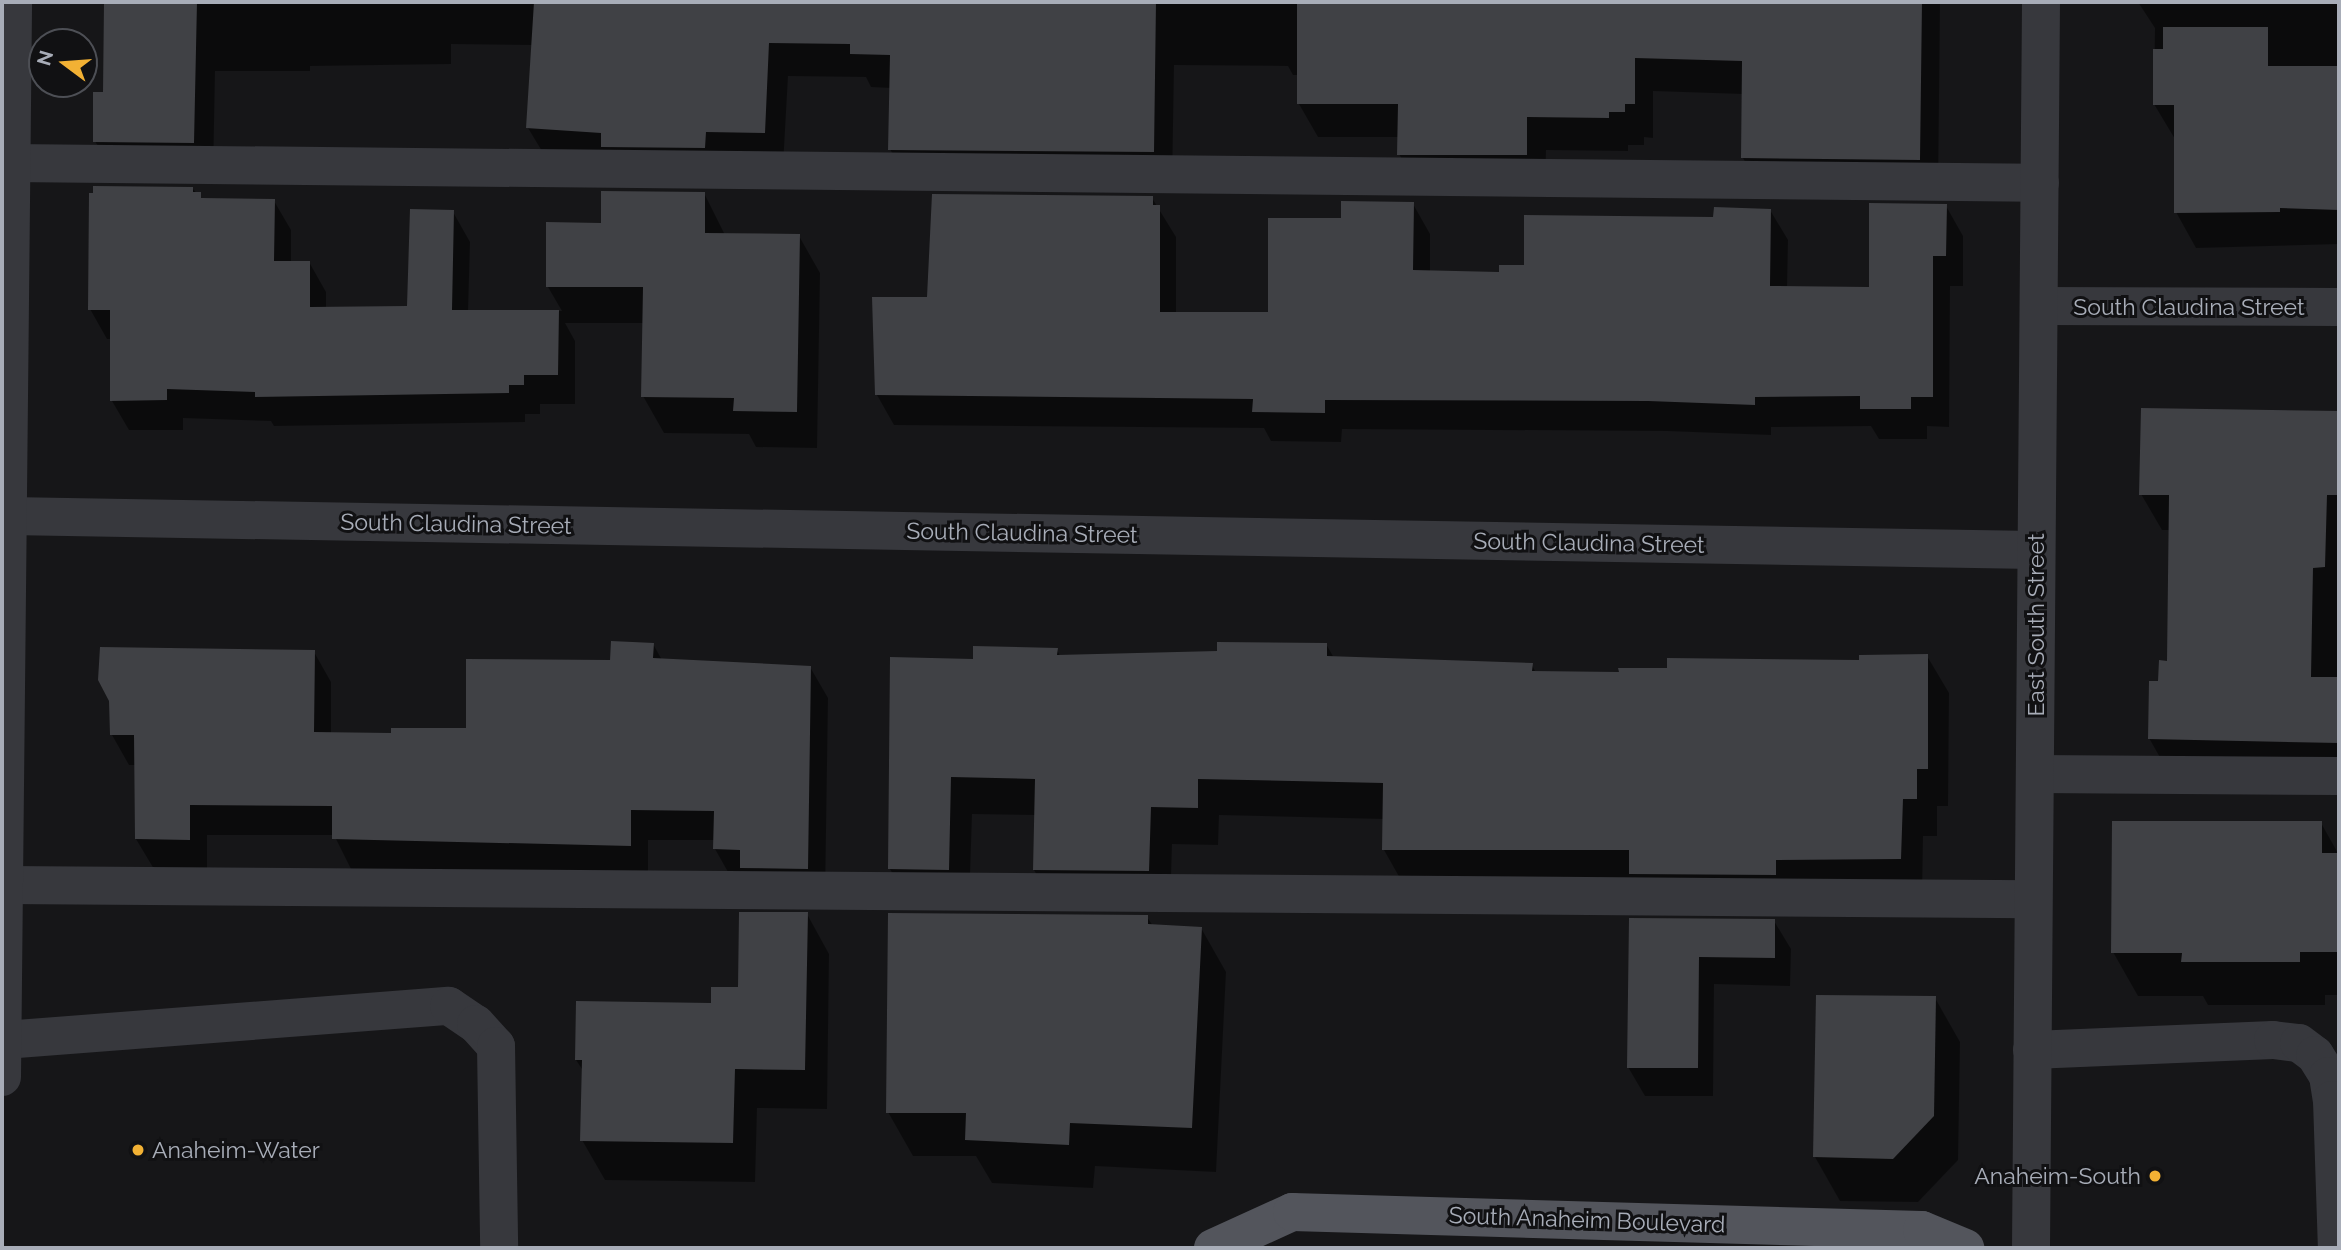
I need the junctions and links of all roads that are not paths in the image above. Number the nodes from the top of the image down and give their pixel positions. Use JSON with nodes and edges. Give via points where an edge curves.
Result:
{"nodes":[{"id":1,"x":13,"y":2,"type":"edge"},
{"id":2,"x":2041,"y":2,"type":"edge"},
{"id":3,"x":11,"y":163,"type":"junction"},
{"id":4,"x":2040,"y":183,"type":"junction"},
{"id":5,"x":6,"y":288,"type":"edge"},
{"id":6,"x":2039,"y":306,"type":"junction"},
{"id":7,"x":2339,"y":307,"type":"edge"},
{"id":8,"x":9,"y":516,"type":"junction"},
{"id":9,"x":2036,"y":550,"type":"junction"},
{"id":10,"x":4,"y":766,"type":"edge"},
{"id":11,"x":2035,"y":774,"type":"junction"},
{"id":12,"x":2339,"y":776,"type":"edge"},
{"id":13,"x":5,"y":885,"type":"junction"},
{"id":14,"x":2033,"y":898,"type":"junction"},
{"id":15,"x":4,"y":1040,"type":"junction"},
{"id":16,"x":2032,"y":1050,"type":"junction"},
{"id":17,"x":2,"y":1077,"type":"edge"},
{"id":18,"x":499,"y":1248,"type":"edge"},
{"id":19,"x":1213,"y":1248,"type":"edge"},
{"id":20,"x":1965,"y":1248,"type":"edge"},
{"id":21,"x":2031,"y":1248,"type":"edge"},
{"id":22,"x":2337,"y":1248,"type":"edge"}],
"edges":[{"from":1,"to":3,"type":"street"},
{"from":2,"to":4,"type":"street","name":"East South Street"},
{"from":3,"to":4,"type":"street"},
{"from":3,"to":5,"type":"street"},
{"from":4,"to":6,"type":"street","name":"East South Street"},
{"from":5,"to":8,"type":"street"},
{"from":6,"to":7,"type":"street","name":"South Claudina Street"},
{"from":6,"to":9,"type":"street","name":"East South Street"},
{"from":8,"to":9,"type":"street","name":"South Claudina Street"},
{"from":8,"to":10,"type":"street"},
{"from":9,"to":11,"type":"street","name":"East South Street"},
{"from":10,"to":13,"type":"street"},
{"from":11,"to":12,"type":"street"},
{"from":11,"to":14,"type":"street","name":"East South Street"},
{"from":13,"to":14,"type":"street"},
{"from":13,"to":15,"type":"street"},
{"from":14,"to":16,"type":"street","name":"East South Street"},
{"from":15,"to":17,"type":"street"},
{"from":15,"to":18,"type":"street","via":[[449,1006],[476,1024],[496,1046]]},
{"from":16,"to":21,"type":"street","name":"East South Street"},
{"from":16,"to":22,"type":"street","via":[[2273,1040],[2299,1043],[2315,1055],[2328,1076]]},
{"from":19,"to":20,"type":"main road","name":"South Anaheim Boulevard","via":[[1292,1212],[1922,1230]]}]}
